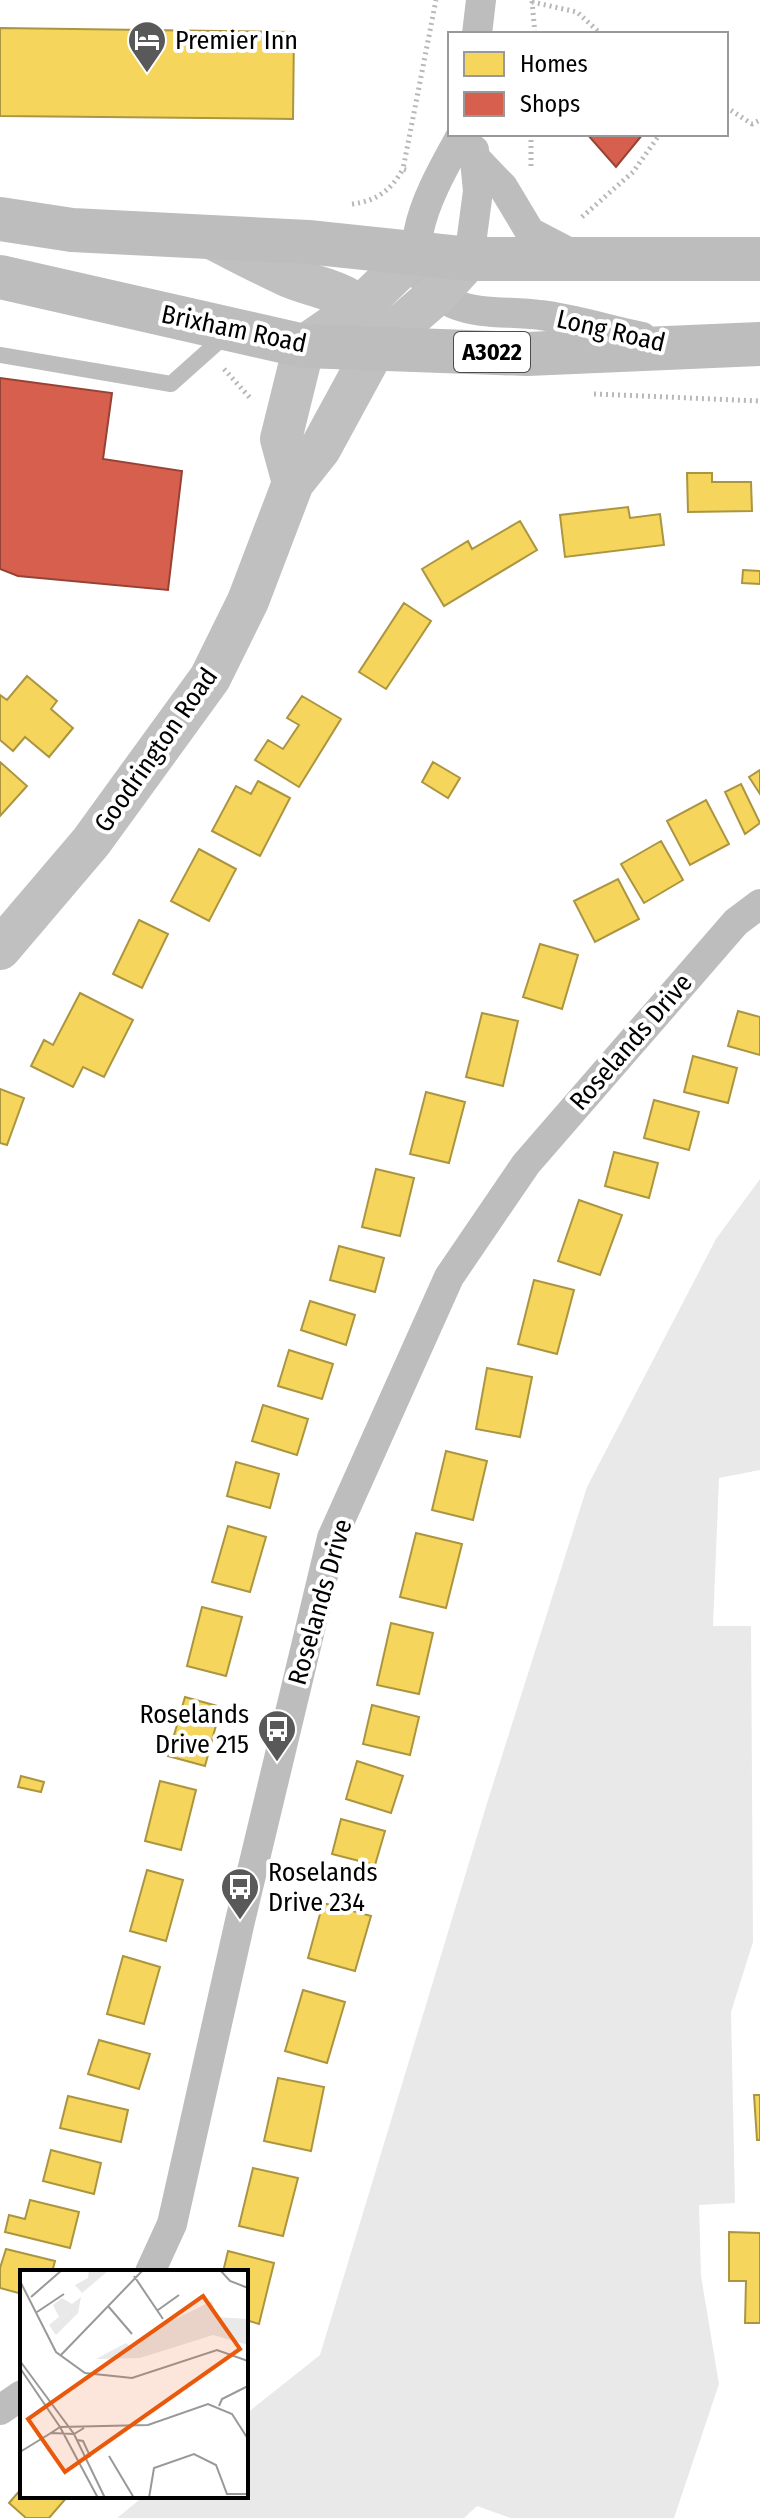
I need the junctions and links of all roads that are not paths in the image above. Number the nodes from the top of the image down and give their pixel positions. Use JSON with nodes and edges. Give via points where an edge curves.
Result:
{"nodes":[{"id":1,"x":481,"y":0,"type":"edge"},
{"id":2,"x":477,"y":32,"type":"edge"},
{"id":3,"x":470,"y":143,"type":"edge"},
{"id":4,"x":0,"y":219,"type":"edge"},
{"id":5,"x":209,"y":237,"type":"junction"},
{"id":6,"x":592,"y":242,"type":"junction"},
{"id":7,"x":414,"y":255,"type":"junction"},
{"id":8,"x":469,"y":259,"type":"junction"},
{"id":9,"x":760,"y":259,"type":"edge"},
{"id":10,"x":0,"y":277,"type":"edge"},
{"id":11,"x":437,"y":294,"type":"junction"},
{"id":12,"x":359,"y":308,"type":"junction"},
{"id":13,"x":231,"y":330,"type":"junction"},
{"id":14,"x":760,"y":344,"type":"edge"},
{"id":15,"x":304,"y":346,"type":"junction"},
{"id":16,"x":679,"y":346,"type":"junction"},
{"id":17,"x":375,"y":348,"type":"junction"},
{"id":18,"x":0,"y":355,"type":"edge"},
{"id":19,"x":293,"y":483,"type":"junction"},
{"id":20,"x":760,"y":904,"type":"edge"},
{"id":21,"x":0,"y":949,"type":"edge"},
{"id":22,"x":151,"y":2270,"type":"edge"},
{"id":23,"x":20,"y":2396,"type":"edge"},
{"id":24,"x":0,"y":2410,"type":"edge"}],
"edges":[{"from":1,"to":2,"type":"street"},
{"from":3,"to":6,"type":"street","via":[[530,232]]},
{"from":3,"to":7,"type":"street","via":[[433,188]]},
{"from":3,"to":8,"type":"street","via":[[478,191]]},
{"from":4,"to":5,"type":"main road","via":[[72,230]]},
{"from":5,"to":7,"type":"main road"},
{"from":5,"to":12,"type":"street","via":[[289,277],[323,285]]},
{"from":6,"to":8,"type":"main road"},
{"from":6,"to":9,"type":"main road"},
{"from":7,"to":8,"type":"main road"},
{"from":7,"to":11,"type":"street","via":[[421,277]]},
{"from":7,"to":12,"type":"street"},
{"from":8,"to":11,"type":"street"},
{"from":10,"to":13,"type":"main road","name":"Brixham Road","number":"A3022"},
{"from":11,"to":16,"type":"street","name":"Long Road","via":[[455,305],[542,315]]},
{"from":11,"to":17,"type":"street"},
{"from":12,"to":15,"type":"street"},
{"from":12,"to":17,"type":"street","via":[[369,322]]},
{"from":13,"to":15,"type":"main road","name":"Brixham Road","number":"A3022"},
{"from":13,"to":18,"type":"lane","via":[[171,384]]},
{"from":14,"to":16,"type":"main road","name":"Brixham Road","number":"A3022"},
{"from":15,"to":17,"type":"main road","name":"Brixham Road","number":"A3022"},
{"from":15,"to":19,"type":"street","via":[[281,439]]},
{"from":16,"to":17,"type":"main road","name":"Brixham Road","number":"A3022","via":[[527,354]]},
{"from":17,"to":19,"type":"street","name":"Goodrington Road","via":[[320,449]]},
{"from":19,"to":21,"type":"street","name":"Goodrington Road","via":[[248,601],[210,678],[91,842]]},
{"from":20,"to":22,"type":"street","name":"Roselands Drive","via":[[736,922],[565,1117],[458,1264],[332,1538],[172,2224]]},
{"from":23,"to":24,"type":"street"}]}
